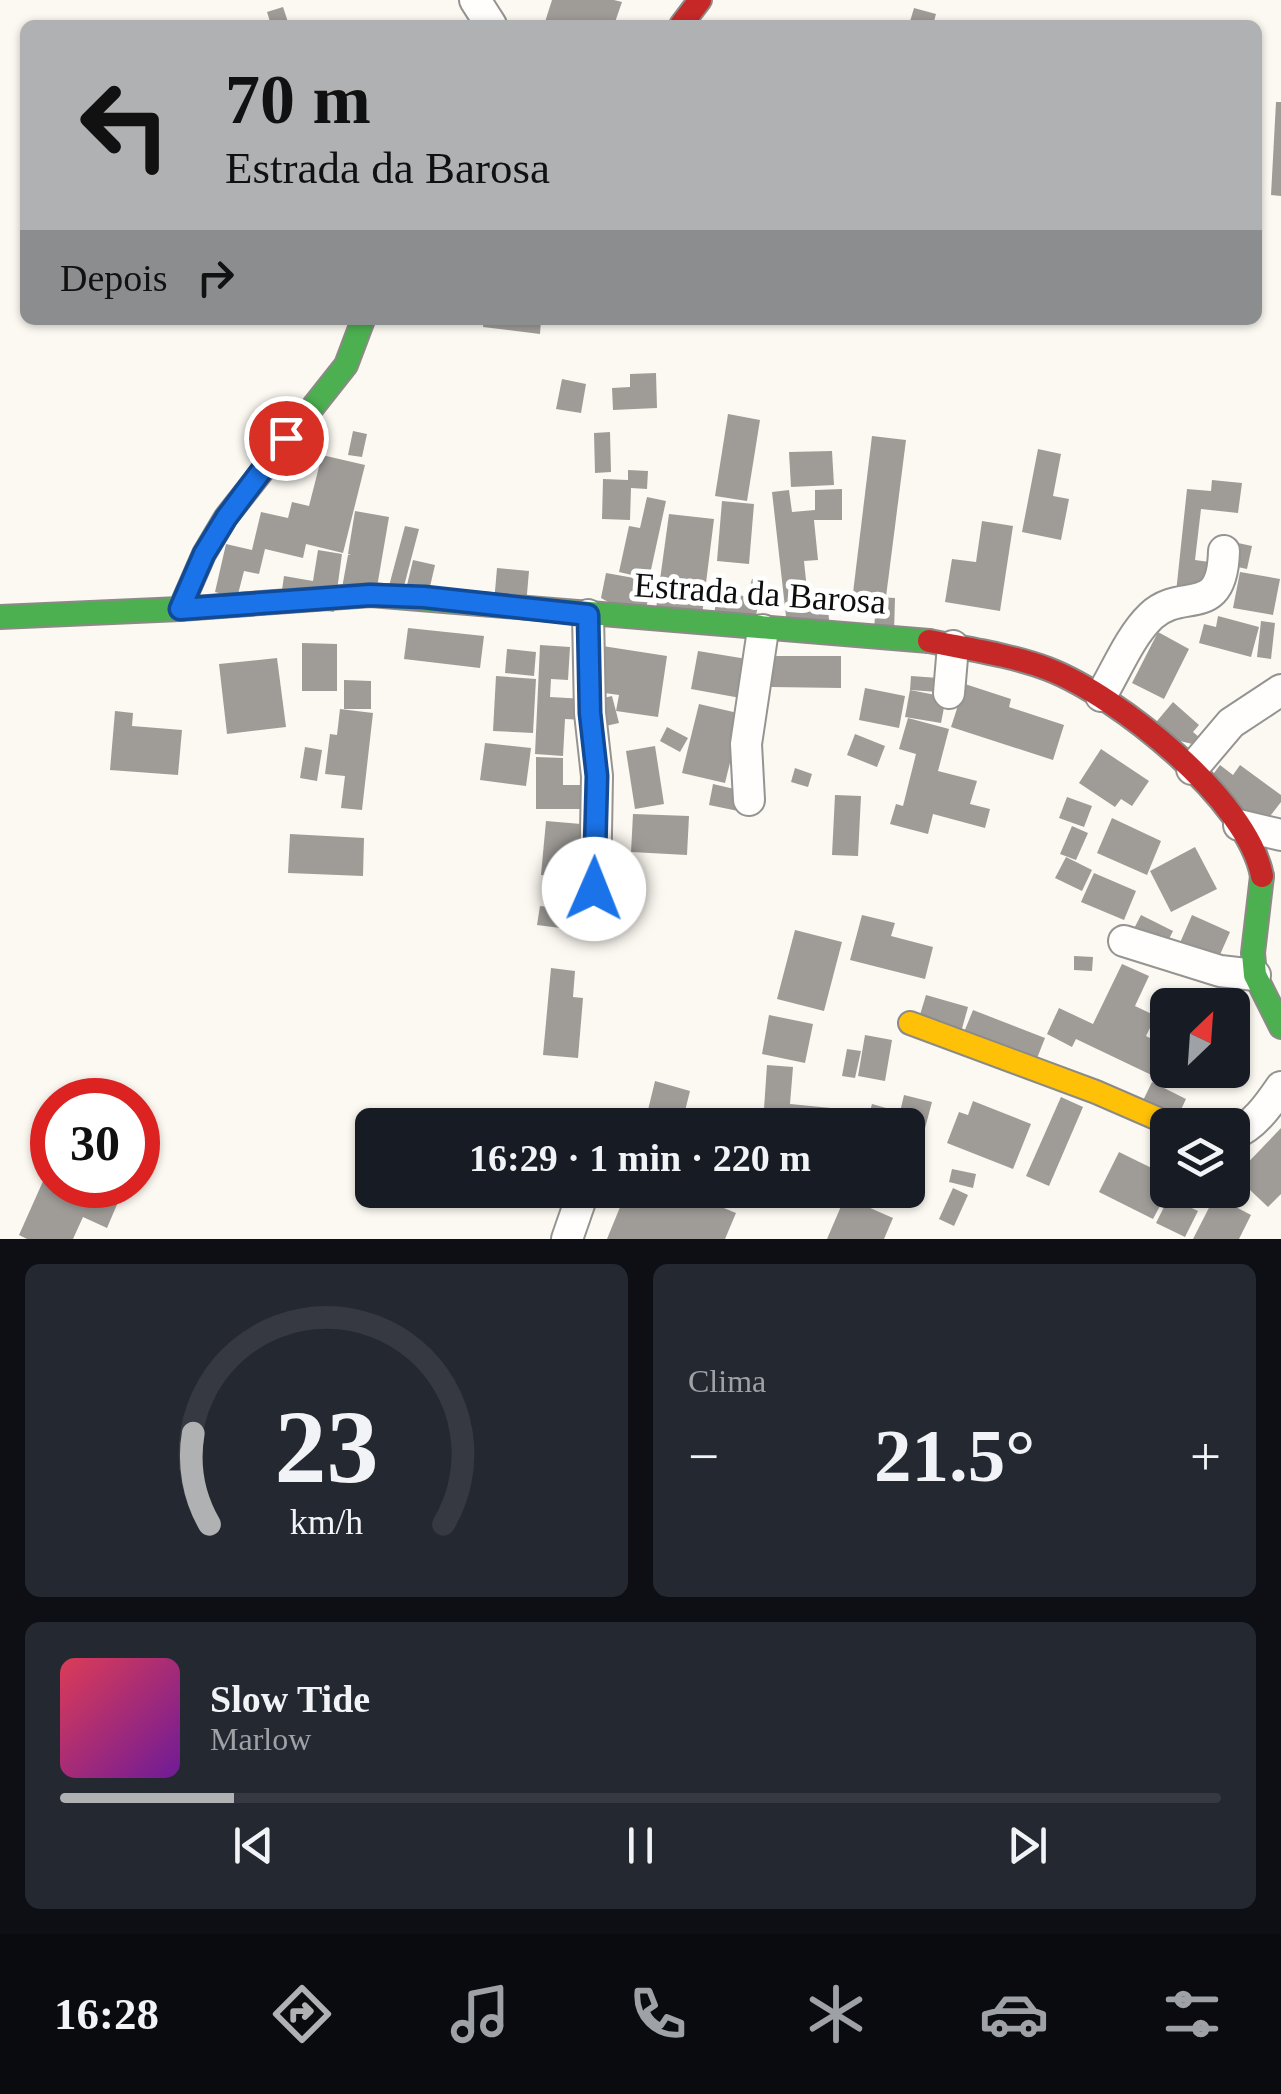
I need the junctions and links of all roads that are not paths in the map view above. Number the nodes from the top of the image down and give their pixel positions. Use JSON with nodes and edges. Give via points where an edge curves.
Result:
{"nodes":[{"id":1,"x":700,"y":0,"type":"edge"},
{"id":2,"x":685,"y":20,"type":"edge"},
{"id":3,"x":361,"y":325,"type":"edge"},
{"id":4,"x":1224,"y":551,"type":"dead end"},
{"id":5,"x":180,"y":609,"type":"junction"},
{"id":6,"x":588,"y":615,"type":"junction"},
{"id":7,"x":0,"y":617,"type":"edge"},
{"id":8,"x":763,"y":630,"type":"junction"},
{"id":9,"x":953,"y":646,"type":"junction"},
{"id":10,"x":1281,"y":690,"type":"edge"},
{"id":11,"x":949,"y":692,"type":"dead end"},
{"id":12,"x":1101,"y":696,"type":"junction"},
{"id":13,"x":1192,"y":769,"type":"junction"},
{"id":14,"x":749,"y":800,"type":"dead end"},
{"id":15,"x":1239,"y":825,"type":"junction"},
{"id":16,"x":1281,"y":836,"type":"edge"},
{"id":17,"x":594,"y":889,"type":"dead end"},
{"id":18,"x":1272,"y":894,"type":"edge"},
{"id":19,"x":1124,"y":940,"type":"dead end"},
{"id":20,"x":1255,"y":975,"type":"junction"},
{"id":21,"x":910,"y":1024,"type":"dead end"},
{"id":22,"x":1281,"y":1028,"type":"edge"},
{"id":23,"x":1281,"y":1087,"type":"edge"},
{"id":24,"x":1150,"y":1115,"type":"edge"},
{"id":25,"x":1250,"y":1124,"type":"edge"},
{"id":26,"x":577,"y":1208,"type":"edge"},
{"id":27,"x":566,"y":1239,"type":"edge"}],
"edges":[{"from":1,"to":2,"type":"street"},
{"from":3,"to":5,"type":"street","via":[[346,365],[226,518]]},
{"from":4,"to":12,"type":"street","via":[[1215,588],[1202,600],[1153,614]]},
{"from":5,"to":6,"type":"street","name":"Estrada da Barosa","via":[[370,595]]},
{"from":5,"to":7,"type":"street","name":"Estrada da Barosa"},
{"from":6,"to":8,"type":"street","name":"Estrada da Barosa"},
{"from":6,"to":17,"type":"street","via":[[597,776]]},
{"from":8,"to":9,"type":"street","name":"Estrada da Barosa"},
{"from":8,"to":14,"type":"street","via":[[746,744]]},
{"from":9,"to":11,"type":"street"},
{"from":9,"to":12,"type":"street","name":"Estrada da Barosa","via":[[1048,669]]},
{"from":10,"to":13,"type":"street","via":[[1231,723]]},
{"from":12,"to":13,"type":"street","name":"Estrada da Barosa"},
{"from":13,"to":15,"type":"street","name":"Estrada da Barosa"},
{"from":15,"to":16,"type":"street"},
{"from":15,"to":18,"type":"street","name":"Estrada da Barosa"},
{"from":18,"to":20,"type":"street","name":"Estrada da Barosa","via":[[1253,953]]},
{"from":19,"to":20,"type":"street","via":[[1220,971]]},
{"from":20,"to":22,"type":"street","name":"Estrada da Barosa"},
{"from":21,"to":24,"type":"street"},
{"from":23,"to":25,"type":"street"},
{"from":26,"to":27,"type":"street"}]}
